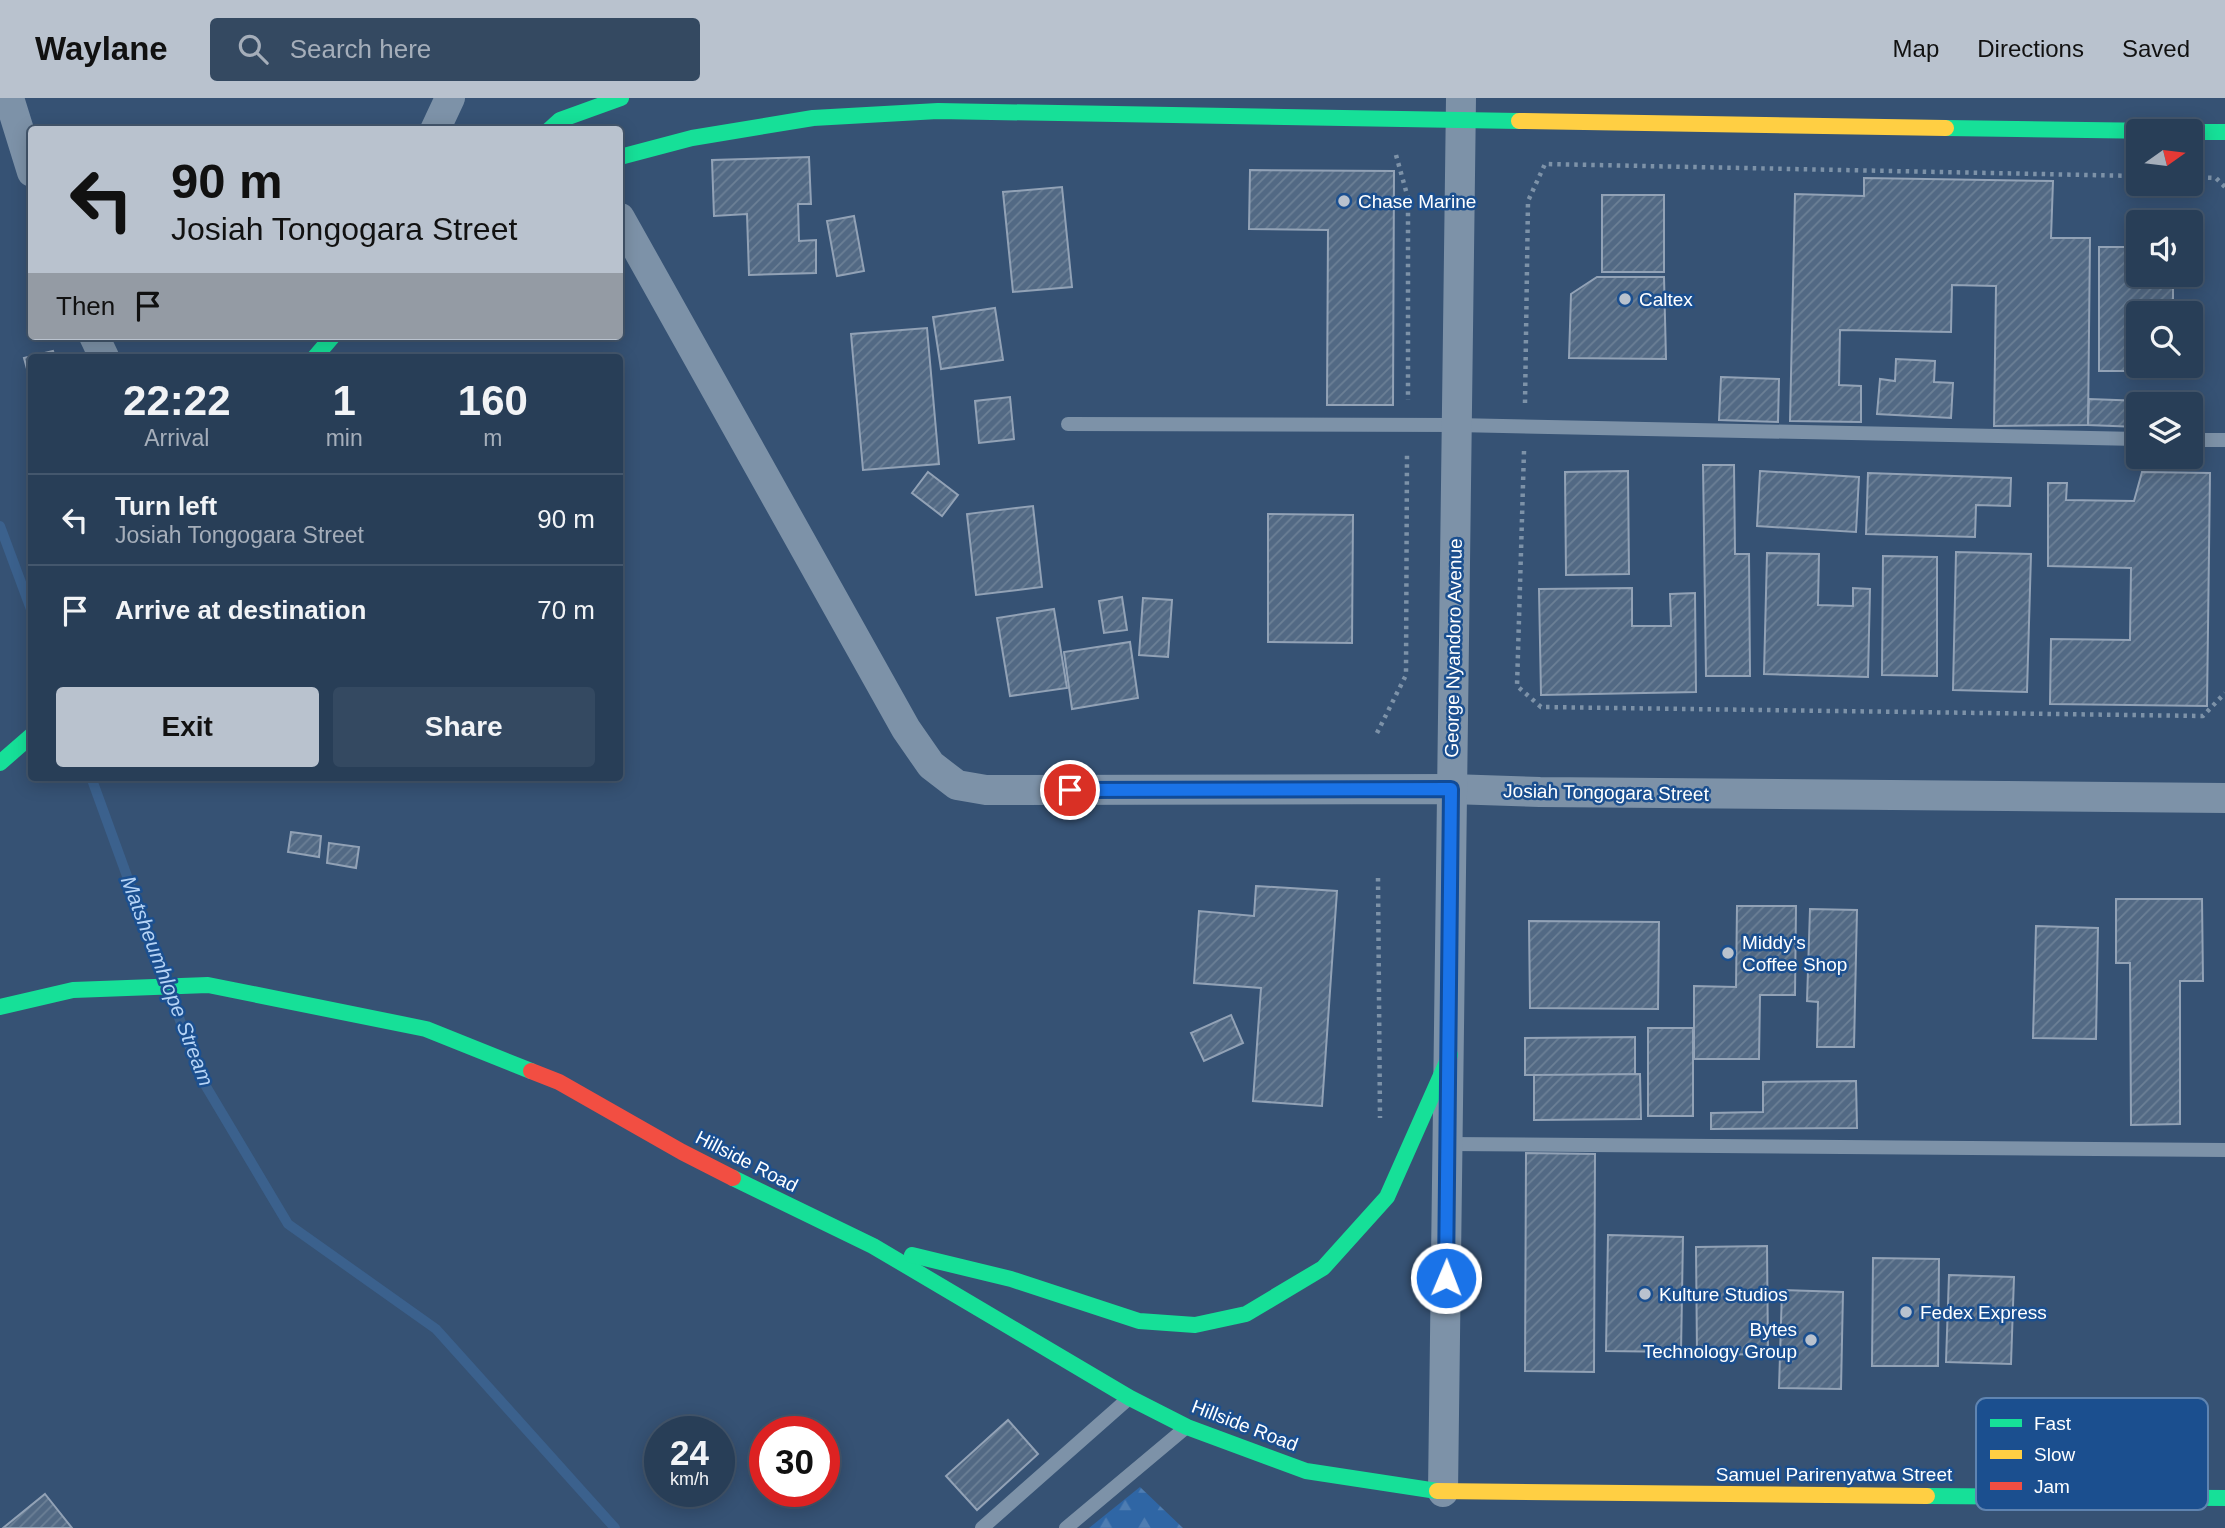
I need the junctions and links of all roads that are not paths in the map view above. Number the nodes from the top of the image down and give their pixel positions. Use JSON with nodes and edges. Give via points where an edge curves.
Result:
{"nodes":[{"id":1,"x":9,"y":98,"type":"edge"},
{"id":2,"x":450,"y":98,"type":"edge"},
{"id":3,"x":621,"y":98,"type":"edge"},
{"id":4,"x":1461,"y":109,"type":"edge"},
{"id":5,"x":437,"y":126,"type":"edge"},
{"id":6,"x":553,"y":126,"type":"edge"},
{"id":7,"x":2126,"y":130,"type":"edge"},
{"id":8,"x":2203,"y":132,"type":"edge"},
{"id":9,"x":2225,"y":132,"type":"edge"},
{"id":10,"x":623,"y":156,"type":"edge"},
{"id":11,"x":28,"y":159,"type":"edge"},
{"id":12,"x":623,"y":223,"type":"edge"},
{"id":13,"x":330,"y":340,"type":"edge"},
{"id":14,"x":318,"y":354,"type":"edge"},
{"id":15,"x":1069,"y":424,"type":"dead end"},
{"id":16,"x":1456,"y":425,"type":"junction"},
{"id":17,"x":2126,"y":439,"type":"edge"},
{"id":18,"x":2203,"y":440,"type":"edge"},
{"id":19,"x":2225,"y":440,"type":"edge"},
{"id":20,"x":28,"y":738,"type":"edge"},
{"id":21,"x":0,"y":762,"type":"edge"},
{"id":22,"x":1451,"y":789,"type":"junction"},
{"id":23,"x":2225,"y":798,"type":"edge"},
{"id":24,"x":0,"y":1007,"type":"edge"},
{"id":25,"x":1450,"y":1055,"type":"junction"},
{"id":26,"x":1448,"y":1144,"type":"junction"},
{"id":27,"x":2225,"y":1150,"type":"edge"},
{"id":28,"x":873,"y":1246,"type":"junction"},
{"id":29,"x":1130,"y":1398,"type":"junction"},
{"id":30,"x":1187,"y":1427,"type":"junction"},
{"id":31,"x":1443,"y":1492,"type":"junction"},
{"id":32,"x":1976,"y":1496,"type":"edge"},
{"id":33,"x":982,"y":1528,"type":"edge"},
{"id":34,"x":1066,"y":1528,"type":"edge"}],
"edges":[{"from":1,"to":11,"type":"street"},
{"from":2,"to":5,"type":"street"},
{"from":3,"to":6,"type":"street"},
{"from":4,"to":7,"type":"street"},
{"from":4,"to":10,"type":"street","via":[[937,111],[813,118],[692,138]]},
{"from":4,"to":16,"type":"street","name":"George Nyandoro Avenue"},
{"from":8,"to":9,"type":"street"},
{"from":12,"to":22,"type":"street","name":"Josiah Tongogara Street","via":[[906,729],[931,765],[957,785],[986,790]]},
{"from":13,"to":14,"type":"street"},
{"from":15,"to":16,"type":"lane"},
{"from":16,"to":17,"type":"lane"},
{"from":16,"to":22,"type":"street","name":"George Nyandoro Avenue"},
{"from":18,"to":19,"type":"lane"},
{"from":20,"to":21,"type":"street"},
{"from":22,"to":23,"type":"street","name":"Josiah Tongogara Street"},
{"from":22,"to":25,"type":"street","name":"George Nyandoro Avenue"},
{"from":24,"to":28,"type":"street","name":"Hillside Road","via":[[73,990],[208,985],[426,1029],[559,1082],[682,1152]]},
{"from":25,"to":26,"type":"street","name":"George Nyandoro Avenue"},
{"from":25,"to":28,"type":"street","via":[[1387,1197],[1323,1268],[1246,1314],[1195,1325],[1139,1321],[1011,1279]]},
{"from":26,"to":27,"type":"lane"},
{"from":26,"to":31,"type":"street","name":"George Nyandoro Avenue"},
{"from":28,"to":29,"type":"street","name":"Hillside Road"},
{"from":29,"to":30,"type":"street","name":"Hillside Road"},
{"from":29,"to":33,"type":"lane"},
{"from":30,"to":31,"type":"street","name":"Hillside Road","via":[[1306,1471]]},
{"from":30,"to":34,"type":"lane"},
{"from":31,"to":32,"type":"street","name":"Samuel Parirenyatwa Street"}]}
